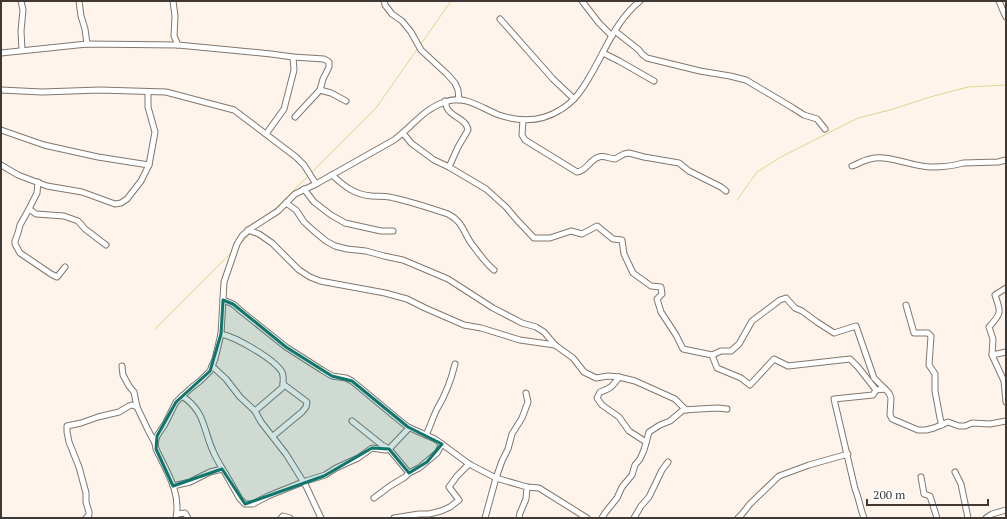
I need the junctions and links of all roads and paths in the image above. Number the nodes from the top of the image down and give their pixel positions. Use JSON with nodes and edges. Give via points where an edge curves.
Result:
{"nodes":[{"id":1,"x":21,"y":1,"type":"edge"},
{"id":2,"x":79,"y":1,"type":"edge"},
{"id":3,"x":173,"y":1,"type":"edge"},
{"id":4,"x":384,"y":1,"type":"edge"},
{"id":5,"x":582,"y":1,"type":"edge"},
{"id":6,"x":640,"y":1,"type":"edge"},
{"id":7,"x":999,"y":1,"type":"edge"},
{"id":8,"x":1006,"y":17,"type":"edge"},
{"id":9,"x":500,"y":19,"type":"dead end"},
{"id":10,"x":614,"y":33,"type":"junction"},
{"id":11,"x":87,"y":44,"type":"junction"},
{"id":12,"x":178,"y":45,"type":"junction"},
{"id":13,"x":22,"y":50,"type":"junction"},
{"id":14,"x":1,"y":53,"type":"edge"},
{"id":15,"x":603,"y":53,"type":"junction"},
{"id":16,"x":293,"y":57,"type":"junction"},
{"id":17,"x":654,"y":81,"type":"dead end"},
{"id":18,"x":1,"y":90,"type":"edge"},
{"id":19,"x":320,"y":90,"type":"junction"},
{"id":20,"x":148,"y":92,"type":"junction"},
{"id":21,"x":574,"y":99,"type":"junction"},
{"id":22,"x":458,"y":100,"type":"junction"},
{"id":23,"x":346,"y":101,"type":"dead end"},
{"id":24,"x":445,"y":101,"type":"junction"},
{"id":25,"x":295,"y":117,"type":"dead end"},
{"id":26,"x":523,"y":120,"type":"junction"},
{"id":27,"x":825,"y":129,"type":"dead end"},
{"id":28,"x":1,"y":130,"type":"edge"},
{"id":29,"x":403,"y":133,"type":"junction"},
{"id":30,"x":266,"y":134,"type":"junction"},
{"id":31,"x":1006,"y":160,"type":"edge"},
{"id":32,"x":149,"y":164,"type":"junction"},
{"id":33,"x":1,"y":165,"type":"edge"},
{"id":34,"x":852,"y":166,"type":"dead end"},
{"id":35,"x":449,"y":167,"type":"junction"},
{"id":36,"x":332,"y":175,"type":"junction"},
{"id":37,"x":38,"y":182,"type":"junction"},
{"id":38,"x":316,"y":184,"type":"junction"},
{"id":39,"x":304,"y":189,"type":"junction"},
{"id":40,"x":726,"y":191,"type":"dead end"},
{"id":41,"x":286,"y":203,"type":"junction"},
{"id":42,"x":29,"y":209,"type":"junction"},
{"id":43,"x":248,"y":230,"type":"junction"},
{"id":44,"x":393,"y":231,"type":"dead end"},
{"id":45,"x":106,"y":245,"type":"dead end"},
{"id":46,"x":65,"y":267,"type":"dead end"},
{"id":47,"x":494,"y":270,"type":"dead end"},
{"id":48,"x":1006,"y":288,"type":"edge"},
{"id":49,"x":223,"y":300,"type":"junction"},
{"id":50,"x":906,"y":305,"type":"dead end"},
{"id":51,"x":221,"y":334,"type":"junction"},
{"id":52,"x":555,"y":345,"type":"junction"},
{"id":53,"x":1006,"y":352,"type":"edge"},
{"id":54,"x":712,"y":355,"type":"junction"},
{"id":55,"x":992,"y":355,"type":"junction"},
{"id":56,"x":455,"y":364,"type":"dead end"},
{"id":57,"x":122,"y":366,"type":"dead end"},
{"id":58,"x":212,"y":366,"type":"junction"},
{"id":59,"x":619,"y":377,"type":"junction"},
{"id":60,"x":283,"y":384,"type":"junction"},
{"id":61,"x":885,"y":389,"type":"junction"},
{"id":62,"x":876,"y":390,"type":"junction"},
{"id":63,"x":526,"y":393,"type":"dead end"},
{"id":64,"x":182,"y":396,"type":"junction"},
{"id":65,"x":1006,"y":402,"type":"edge"},
{"id":66,"x":137,"y":407,"type":"junction"},
{"id":67,"x":727,"y":409,"type":"dead end"},
{"id":68,"x":686,"y":410,"type":"junction"},
{"id":69,"x":255,"y":411,"type":"junction"},
{"id":70,"x":352,"y":421,"type":"dead end"},
{"id":71,"x":1006,"y":421,"type":"edge"},
{"id":72,"x":942,"y":425,"type":"junction"},
{"id":73,"x":409,"y":428,"type":"junction"},
{"id":74,"x":426,"y":435,"type":"junction"},
{"id":75,"x":273,"y":436,"type":"junction"},
{"id":76,"x":646,"y":442,"type":"junction"},
{"id":77,"x":155,"y":443,"type":"junction"},
{"id":78,"x":442,"y":444,"type":"junction"},
{"id":79,"x":389,"y":449,"type":"junction"},
{"id":80,"x":848,"y":454,"type":"junction"},
{"id":81,"x":668,"y":462,"type":"dead end"},
{"id":82,"x":469,"y":464,"type":"junction"},
{"id":83,"x":222,"y":469,"type":"junction"},
{"id":84,"x":955,"y":472,"type":"dead end"},
{"id":85,"x":409,"y":473,"type":"junction"},
{"id":86,"x":921,"y":477,"type":"dead end"},
{"id":87,"x":496,"y":478,"type":"junction"},
{"id":88,"x":303,"y":482,"type":"junction"},
{"id":89,"x":173,"y":486,"type":"junction"},
{"id":90,"x":526,"y":487,"type":"junction"},
{"id":91,"x":374,"y":498,"type":"dead end"},
{"id":92,"x":1006,"y":510,"type":"edge"},
{"id":93,"x":437,"y":515,"type":"edge"},
{"id":94,"x":996,"y":515,"type":"edge"},
{"id":95,"x":177,"y":516,"type":"edge"},
{"id":96,"x":581,"y":516,"type":"edge"},
{"id":97,"x":86,"y":518,"type":"edge"},
{"id":98,"x":188,"y":518,"type":"edge"},
{"id":99,"x":281,"y":518,"type":"edge"},
{"id":100,"x":290,"y":518,"type":"edge"},
{"id":101,"x":321,"y":518,"type":"edge"},
{"id":102,"x":394,"y":518,"type":"edge"},
{"id":103,"x":485,"y":518,"type":"edge"},
{"id":104,"x":519,"y":518,"type":"edge"},
{"id":105,"x":587,"y":518,"type":"edge"},
{"id":106,"x":602,"y":518,"type":"edge"},
{"id":107,"x":634,"y":518,"type":"edge"},
{"id":108,"x":738,"y":518,"type":"edge"},
{"id":109,"x":864,"y":518,"type":"edge"},
{"id":110,"x":937,"y":518,"type":"edge"},
{"id":111,"x":968,"y":518,"type":"edge"},
{"id":112,"x":986,"y":518,"type":"edge"}],
"edges":[{"from":1,"to":13,"type":"street"},
{"from":2,"to":11,"type":"street"},
{"from":3,"to":12,"type":"street","via":[[174,36]]},
{"from":4,"to":22,"type":"street","via":[[392,14],[411,32],[421,50],[455,83]]},
{"from":5,"to":10,"type":"street","via":[[599,23]]},
{"from":6,"to":10,"type":"street","via":[[625,14]]},
{"from":7,"to":8,"type":"street"},
{"from":9,"to":21,"type":"street"},
{"from":10,"to":15,"type":"street"},
{"from":10,"to":27,"type":"street","via":[[647,58],[746,80],[804,115],[817,119]]},
{"from":11,"to":12,"type":"street"},
{"from":11,"to":13,"type":"street"},
{"from":12,"to":16,"type":"street"},
{"from":13,"to":14,"type":"street"},
{"from":15,"to":17,"type":"street"},
{"from":15,"to":21,"type":"street"},
{"from":16,"to":19,"type":"street","via":[[324,59],[329,62]]},
{"from":16,"to":30,"type":"street","via":[[294,70],[284,110]]},
{"from":18,"to":20,"type":"street"},
{"from":19,"to":23,"type":"street"},
{"from":19,"to":25,"type":"street"},
{"from":20,"to":30,"type":"street","via":[[166,92],[234,110]]},
{"from":20,"to":32,"type":"street","via":[[148,107],[155,132]]},
{"from":21,"to":26,"type":"street","via":[[561,110],[540,119]]},
{"from":22,"to":24,"type":"street"},
{"from":22,"to":26,"type":"street","via":[[472,102],[499,114]]},
{"from":24,"to":29,"type":"street","via":[[427,110]]},
{"from":24,"to":35,"type":"street","via":[[447,108],[465,122],[468,130]]},
{"from":26,"to":40,"type":"street","via":[[522,135],[525,140],[577,172],[582,171],[596,158],[615,159],[629,153],[679,163]]},
{"from":28,"to":32,"type":"street","via":[[44,145],[98,158]]},
{"from":29,"to":35,"type":"street","via":[[411,143],[434,160]]},
{"from":29,"to":36,"type":"street"},
{"from":30,"to":38,"type":"street","via":[[296,157]]},
{"from":31,"to":34,"type":"street","via":[[931,167],[879,158]]},
{"from":32,"to":37,"type":"street","via":[[141,182],[127,199],[115,204],[82,192]]},
{"from":33,"to":37,"type":"street"},
{"from":35,"to":54,"type":"street","via":[[486,189],[506,206],[534,238],[550,238],[571,231],[582,234],[597,226],[613,239],[622,240],[624,254],[634,273],[651,286],[661,287],[662,294],[657,299],[661,312],[683,349]]},
{"from":36,"to":38,"type":"street"},
{"from":36,"to":47,"type":"street","via":[[349,190],[363,195],[394,198],[454,217],[471,243]]},
{"from":37,"to":42,"type":"street","via":[[37,193]]},
{"from":38,"to":39,"type":"street"},
{"from":39,"to":41,"type":"street"},
{"from":39,"to":44,"type":"street","via":[[314,202],[345,223]]},
{"from":41,"to":43,"type":"street"},
{"from":41,"to":52,"type":"street","via":[[296,210],[315,232],[335,246],[403,260],[448,278],[493,308],[544,332]]},
{"from":42,"to":45,"type":"street","via":[[36,214],[64,216],[78,221]]},
{"from":42,"to":46,"type":"street","via":[[15,241],[18,250],[56,276]]},
{"from":43,"to":49,"type":"street","via":[[237,244],[224,282]]},
{"from":43,"to":52,"type":"street","via":[[260,234],[299,270],[320,281],[406,298],[464,324],[520,340]]},
{"from":48,"to":55,"type":"street","via":[[995,294],[1000,309],[998,317],[989,327],[993,339]]},
{"from":49,"to":51,"type":"street"},
{"from":49,"to":73,"type":"street","via":[[234,304],[286,347],[322,370],[332,376],[352,381]]},
{"from":50,"to":72,"type":"street","via":[[914,333],[928,333],[931,336],[929,365],[935,374],[935,391]]},
{"from":51,"to":58,"type":"street"},
{"from":51,"to":60,"type":"street","via":[[245,344],[276,365],[282,372]]},
{"from":52,"to":59,"type":"street","via":[[573,358],[584,372],[596,378]]},
{"from":53,"to":55,"type":"street"},
{"from":54,"to":61,"type":"street","via":[[721,351],[731,351],[739,344],[752,321],[786,298],[796,308],[834,333],[856,326],[874,378]]},
{"from":54,"to":62,"type":"street","via":[[717,368],[741,378],[750,385],[774,359],[788,366],[850,359]]},
{"from":55,"to":65,"type":"street","via":[[1004,381]]},
{"from":56,"to":74,"type":"street","via":[[442,402]]},
{"from":57,"to":66,"type":"street","via":[[129,386],[134,392]]},
{"from":58,"to":64,"type":"street","via":[[200,381]]},
{"from":58,"to":69,"type":"street"},
{"from":59,"to":68,"type":"street","via":[[635,381],[675,399]]},
{"from":59,"to":76,"type":"street","via":[[608,390],[600,392],[597,398],[602,405],[619,417],[629,431]]},
{"from":60,"to":69,"type":"street","via":[[284,387]]},
{"from":60,"to":75,"type":"street","via":[[307,402],[302,412]]},
{"from":61,"to":62,"type":"street"},
{"from":61,"to":72,"type":"street","via":[[891,398],[892,419],[918,430]]},
{"from":62,"to":80,"type":"street","via":[[873,395],[834,399]]},
{"from":63,"to":87,"type":"street","via":[[528,402],[512,434]]},
{"from":64,"to":77,"type":"street","via":[[176,402]]},
{"from":64,"to":83,"type":"street","via":[[203,420]]},
{"from":66,"to":77,"type":"street"},
{"from":66,"to":97,"type":"street","via":[[132,405],[119,412],[67,426],[69,442],[86,493],[89,515]]},
{"from":67,"to":68,"type":"street"},
{"from":68,"to":76,"type":"street","via":[[649,432]]},
{"from":69,"to":75,"type":"street"},
{"from":70,"to":79,"type":"street"},
{"from":71,"to":72,"type":"street","via":[[990,424],[972,423],[966,426],[948,422]]},
{"from":73,"to":74,"type":"street"},
{"from":73,"to":79,"type":"street"},
{"from":74,"to":78,"type":"street"},
{"from":75,"to":88,"type":"street"},
{"from":76,"to":106,"type":"street","via":[[632,474]]},
{"from":77,"to":89,"type":"street"},
{"from":78,"to":82,"type":"street"},
{"from":78,"to":85,"type":"street","via":[[427,462]]},
{"from":79,"to":85,"type":"street"},
{"from":79,"to":88,"type":"street","via":[[372,448],[326,475]]},
{"from":80,"to":108,"type":"street","via":[[779,476]]},
{"from":80,"to":109,"type":"street"},
{"from":81,"to":107,"type":"street"},
{"from":82,"to":87,"type":"street"},
{"from":82,"to":93,"type":"street","via":[[449,487],[459,500]]},
{"from":83,"to":88,"type":"street","via":[[240,500],[246,504],[252,504]]},
{"from":83,"to":89,"type":"street"},
{"from":84,"to":111,"type":"street","via":[[961,484]]},
{"from":85,"to":91,"type":"street"},
{"from":86,"to":110,"type":"street","via":[[924,494],[930,496]]},
{"from":87,"to":90,"type":"street"},
{"from":87,"to":103,"type":"street"},
{"from":88,"to":101,"type":"street"},
{"from":89,"to":95,"type":"street","via":[[178,503]]},
{"from":90,"to":96,"type":"street","via":[[543,490]]},
{"from":90,"to":104,"type":"street","via":[[526,498]]},
{"from":92,"to":94,"type":"street"},
{"from":93,"to":102,"type":"street","via":[[419,514]]},
{"from":94,"to":112,"type":"street","via":[[992,514]]},
{"from":95,"to":98,"type":"street","via":[[185,513]]},
{"from":96,"to":105,"type":"street"},
{"from":99,"to":100,"type":"street"}]}
